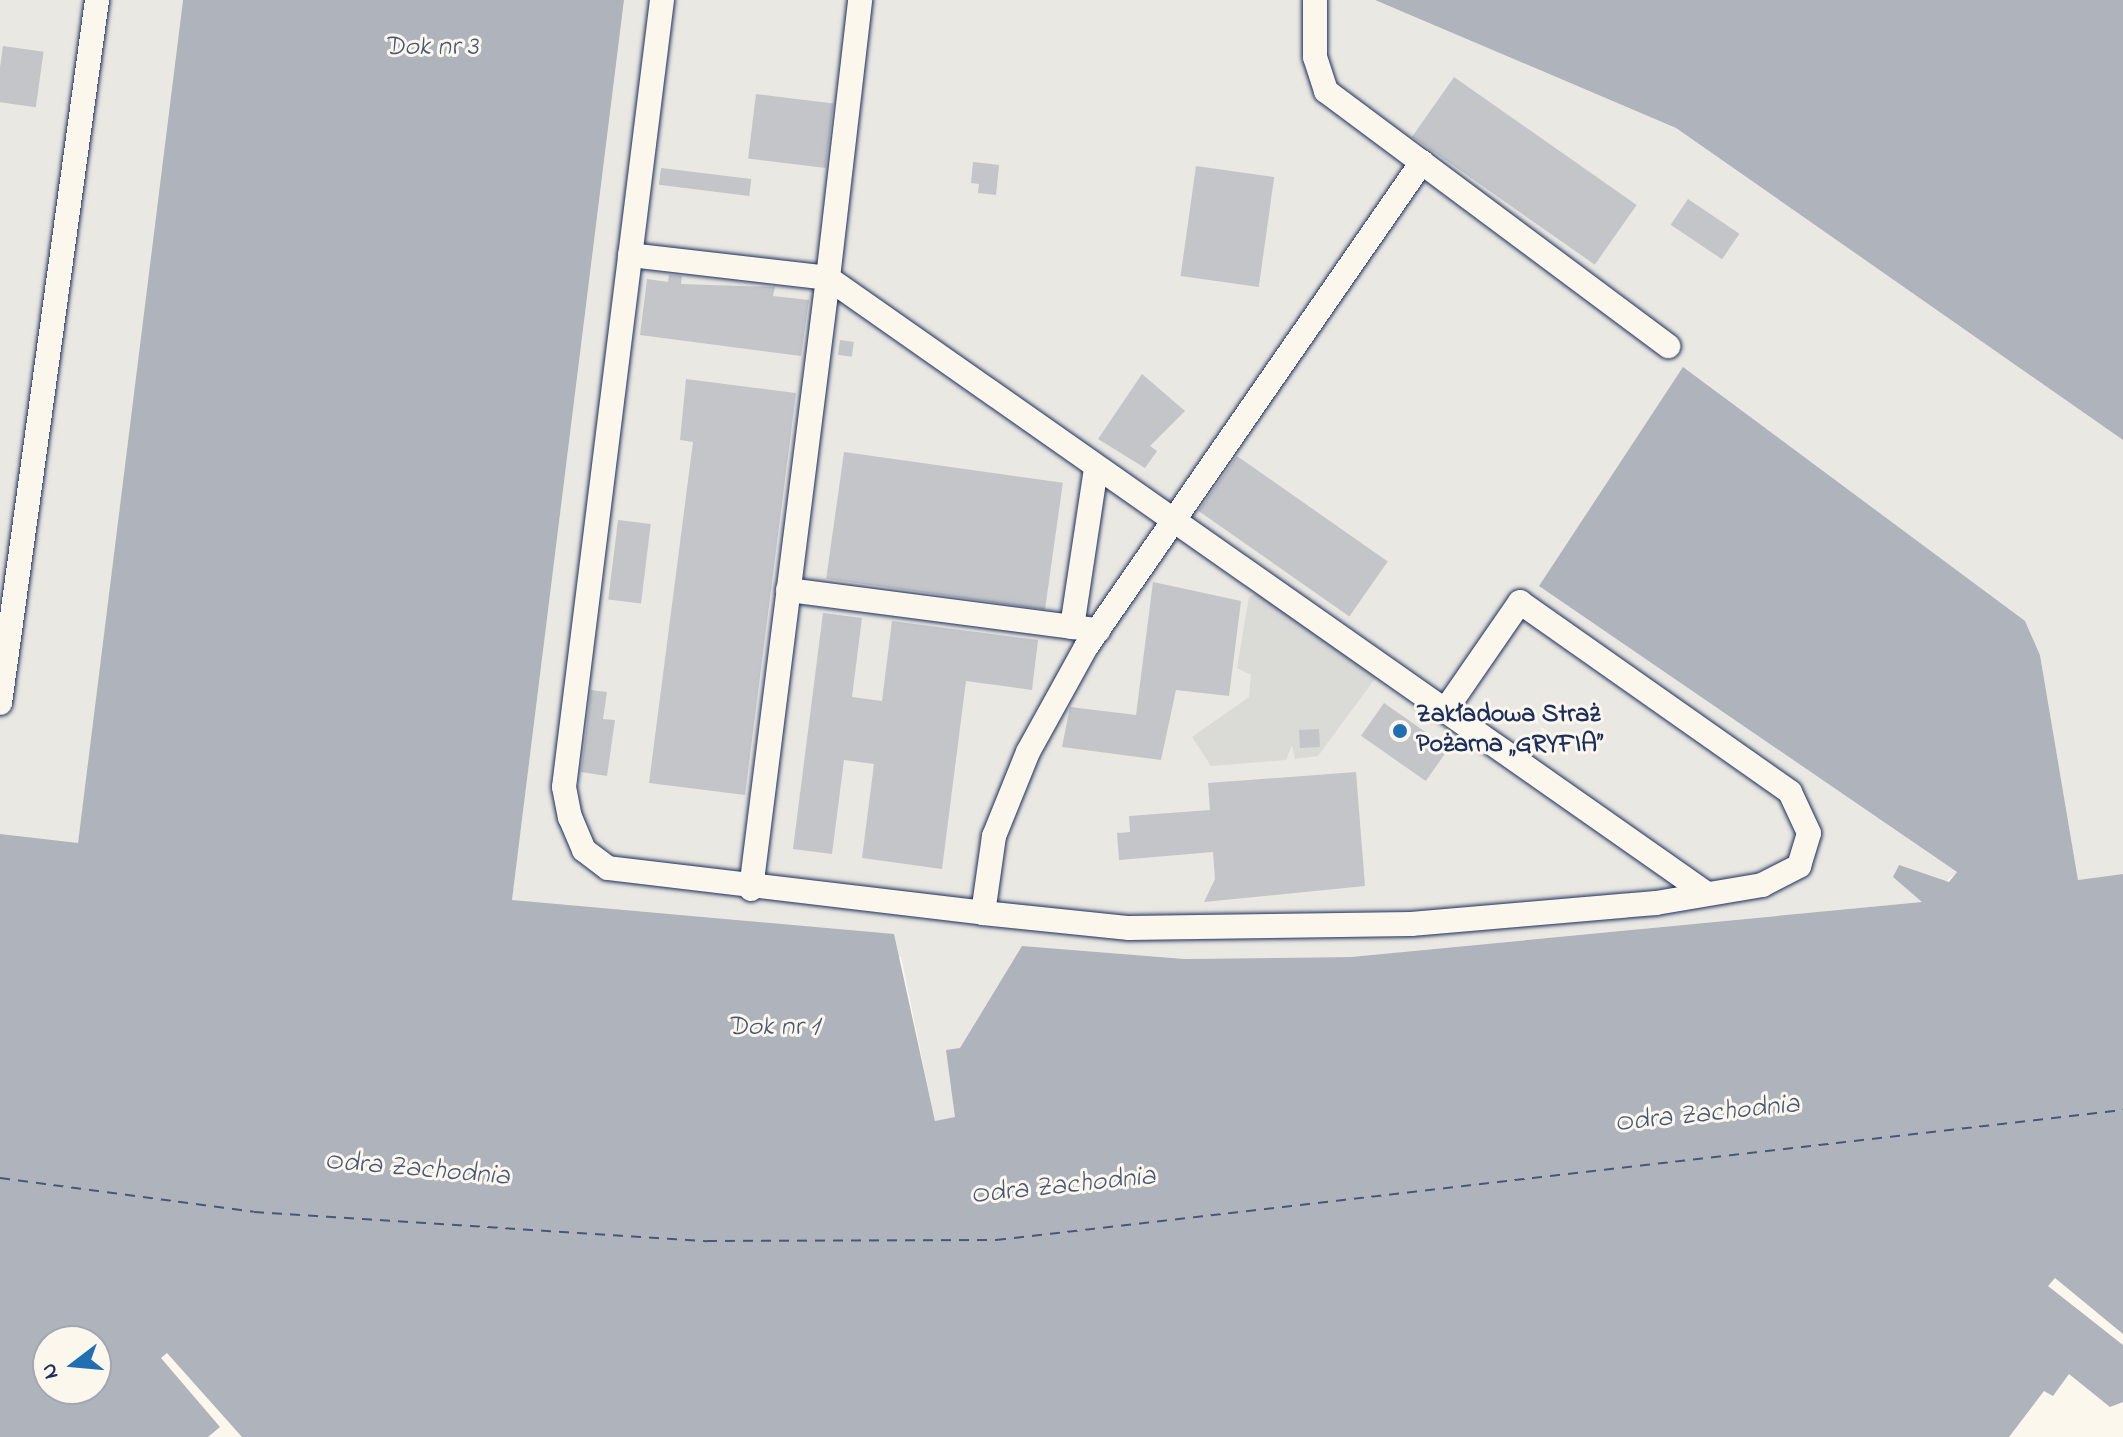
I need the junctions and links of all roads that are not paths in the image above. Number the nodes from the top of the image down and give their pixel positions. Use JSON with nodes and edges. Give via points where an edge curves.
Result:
{"nodes":[{"id":1,"x":97,"y":0,"type":"edge"},
{"id":2,"x":662,"y":0,"type":"edge"},
{"id":3,"x":860,"y":0,"type":"edge"},
{"id":4,"x":1315,"y":0,"type":"edge"},
{"id":5,"x":1422,"y":162,"type":"junction"},
{"id":6,"x":630,"y":255,"type":"junction"},
{"id":7,"x":828,"y":278,"type":"junction"},
{"id":8,"x":1668,"y":346,"type":"dead end"},
{"id":9,"x":1096,"y":468,"type":"junction"},
{"id":10,"x":1174,"y":520,"type":"junction"},
{"id":11,"x":788,"y":590,"type":"junction"},
{"id":12,"x":1072,"y":627,"type":"junction"},
{"id":13,"x":1098,"y":630,"type":"junction"},
{"id":14,"x":0,"y":703,"type":"edge"},
{"id":15,"x":1447,"y":708,"type":"junction"},
{"id":16,"x":751,"y":889,"type":"junction"},
{"id":17,"x":1707,"y":894,"type":"junction"},
{"id":18,"x":983,"y":913,"type":"junction"}],
"edges":[{"from":1,"to":14,"type":"lane"},
{"from":2,"to":6,"type":"lane"},
{"from":3,"to":7,"type":"lane"},
{"from":4,"to":5,"type":"lane","via":[[1315,57],[1326,91]]},
{"from":5,"to":8,"type":"lane"},
{"from":5,"to":10,"type":"lane"},
{"from":6,"to":7,"type":"lane"},
{"from":6,"to":16,"type":"lane","via":[[564,787],[584,850],[608,868]]},
{"from":7,"to":9,"type":"lane"},
{"from":7,"to":11,"type":"lane"},
{"from":9,"to":10,"type":"lane"},
{"from":9,"to":12,"type":"lane"},
{"from":10,"to":13,"type":"lane"},
{"from":10,"to":15,"type":"lane"},
{"from":11,"to":12,"type":"lane"},
{"from":11,"to":16,"type":"lane"},
{"from":12,"to":13,"type":"lane"},
{"from":13,"to":18,"type":"lane","via":[[1028,752],[994,836]]},
{"from":15,"to":17,"type":"lane"},
{"from":15,"to":17,"type":"lane","via":[[1520,602],[1790,792],[1809,833],[1799,866],[1762,885]]},
{"from":16,"to":18,"type":"lane"},
{"from":17,"to":18,"type":"lane","via":[[1411,924],[1267,928],[1129,928]]}]}
